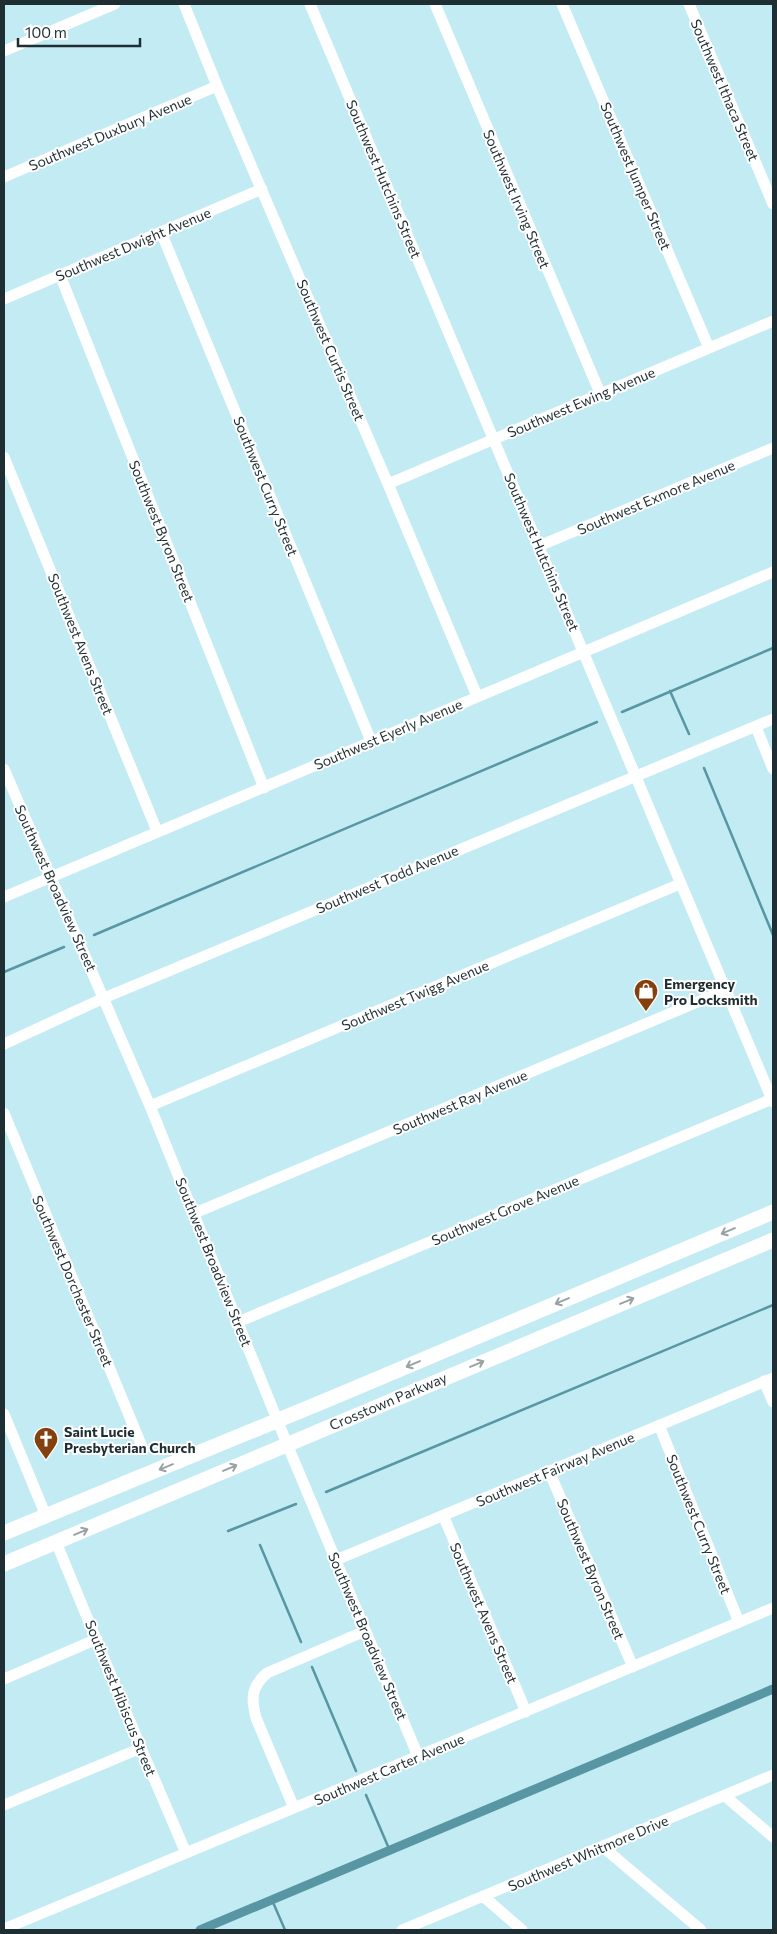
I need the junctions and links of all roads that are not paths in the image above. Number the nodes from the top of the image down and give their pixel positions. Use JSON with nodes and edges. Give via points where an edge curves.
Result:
{"nodes":[{"id":1,"x":115,"y":4,"type":"edge"},
{"id":2,"x":184,"y":4,"type":"edge"},
{"id":3,"x":310,"y":4,"type":"edge"},
{"id":4,"x":435,"y":4,"type":"edge"},
{"id":5,"x":562,"y":4,"type":"edge"},
{"id":6,"x":688,"y":4,"type":"edge"},
{"id":7,"x":4,"y":51,"type":"edge"},
{"id":8,"x":217,"y":86,"type":"junction"},
{"id":9,"x":4,"y":177,"type":"edge"},
{"id":10,"x":262,"y":189,"type":"junction"},
{"id":11,"x":773,"y":204,"type":"edge"},
{"id":12,"x":161,"y":232,"type":"junction"},
{"id":13,"x":60,"y":275,"type":"junction"},
{"id":14,"x":4,"y":299,"type":"edge"},
{"id":15,"x":773,"y":321,"type":"edge"},
{"id":16,"x":709,"y":348,"type":"junction"},
{"id":17,"x":600,"y":393,"type":"junction"},
{"id":18,"x":494,"y":438,"type":"junction"},
{"id":19,"x":773,"y":448,"type":"edge"},
{"id":20,"x":4,"y":457,"type":"edge"},
{"id":21,"x":388,"y":484,"type":"junction"},
{"id":22,"x":539,"y":546,"type":"junction"},
{"id":23,"x":773,"y":572,"type":"edge"},
{"id":24,"x":584,"y":651,"type":"junction"},
{"id":25,"x":477,"y":696,"type":"junction"},
{"id":26,"x":773,"y":719,"type":"edge"},
{"id":27,"x":756,"y":726,"type":"junction"},
{"id":28,"x":371,"y":741,"type":"junction"},
{"id":29,"x":773,"y":769,"type":"edge"},
{"id":30,"x":4,"y":770,"type":"edge"},
{"id":31,"x":636,"y":775,"type":"junction"},
{"id":32,"x":264,"y":788,"type":"junction"},
{"id":33,"x":157,"y":831,"type":"junction"},
{"id":34,"x":52,"y":877,"type":"junction"},
{"id":35,"x":680,"y":884,"type":"junction"},
{"id":36,"x":4,"y":897,"type":"edge"},
{"id":37,"x":726,"y":990,"type":"junction"},
{"id":38,"x":104,"y":998,"type":"junction"},
{"id":39,"x":4,"y":1044,"type":"edge"},
{"id":40,"x":773,"y":1100,"type":"edge"},
{"id":41,"x":150,"y":1106,"type":"junction"},
{"id":42,"x":4,"y":1113,"type":"edge"},
{"id":43,"x":773,"y":1212,"type":"edge"},
{"id":44,"x":195,"y":1213,"type":"junction"},
{"id":45,"x":773,"y":1240,"type":"edge"},
{"id":46,"x":238,"y":1322,"type":"junction"},
{"id":47,"x":769,"y":1380,"type":"edge"},
{"id":48,"x":773,"y":1402,"type":"edge"},
{"id":49,"x":4,"y":1417,"type":"edge"},
{"id":50,"x":277,"y":1421,"type":"junction"},
{"id":51,"x":658,"y":1425,"type":"junction"},
{"id":52,"x":287,"y":1444,"type":"junction"},
{"id":53,"x":143,"y":1449,"type":"dead end"},
{"id":54,"x":549,"y":1471,"type":"junction"},
{"id":55,"x":443,"y":1515,"type":"junction"},
{"id":56,"x":46,"y":1516,"type":"junction"},
{"id":57,"x":4,"y":1533,"type":"edge"},
{"id":58,"x":56,"y":1542,"type":"junction"},
{"id":59,"x":336,"y":1560,"type":"junction"},
{"id":60,"x":4,"y":1564,"type":"edge"},
{"id":61,"x":773,"y":1608,"type":"edge"},
{"id":62,"x":739,"y":1622,"type":"junction"},
{"id":63,"x":365,"y":1631,"type":"junction"},
{"id":64,"x":97,"y":1639,"type":"junction"},
{"id":65,"x":633,"y":1667,"type":"junction"},
{"id":66,"x":4,"y":1679,"type":"edge"},
{"id":67,"x":526,"y":1712,"type":"junction"},
{"id":68,"x":141,"y":1748,"type":"junction"},
{"id":69,"x":418,"y":1756,"type":"junction"},
{"id":70,"x":773,"y":1775,"type":"edge"},
{"id":71,"x":725,"y":1796,"type":"junction"},
{"id":72,"x":4,"y":1805,"type":"edge"},
{"id":73,"x":294,"y":1808,"type":"junction"},
{"id":74,"x":773,"y":1838,"type":"edge"},
{"id":75,"x":603,"y":1847,"type":"junction"},
{"id":76,"x":186,"y":1853,"type":"junction"},
{"id":77,"x":483,"y":1896,"type":"junction"},
{"id":78,"x":4,"y":1929,"type":"edge"},
{"id":79,"x":402,"y":1930,"type":"edge"},
{"id":80,"x":522,"y":1930,"type":"edge"},
{"id":81,"x":700,"y":1930,"type":"edge"}],
"edges":[{"from":1,"to":7,"type":"street"},
{"from":2,"to":8,"type":"street","name":"Southwest Curtis Street"},
{"from":3,"to":18,"type":"street","name":"Southwest Hutchins Street"},
{"from":4,"to":17,"type":"street","name":"Southwest Irving Street"},
{"from":5,"to":16,"type":"street","name":"Southwest Jumper Street"},
{"from":6,"to":11,"type":"street","name":"Southwest Ithaca Street"},
{"from":8,"to":9,"type":"street","name":"Southwest Duxbury Avenue"},
{"from":8,"to":10,"type":"street","name":"Southwest Curtis Street"},
{"from":10,"to":12,"type":"street","name":"Southwest Dwight Avenue"},
{"from":10,"to":21,"type":"street","name":"Southwest Curtis Street"},
{"from":12,"to":13,"type":"street","name":"Southwest Dwight Avenue"},
{"from":12,"to":28,"type":"street","name":"Southwest Curry Street"},
{"from":13,"to":14,"type":"street","name":"Southwest Dwight Avenue"},
{"from":13,"to":32,"type":"street","name":"Southwest Byron Street"},
{"from":15,"to":16,"type":"street","name":"Southwest Ewing Avenue"},
{"from":16,"to":17,"type":"street","name":"Southwest Ewing Avenue"},
{"from":17,"to":18,"type":"street","name":"Southwest Ewing Avenue"},
{"from":18,"to":21,"type":"street","name":"Southwest Ewing Avenue"},
{"from":18,"to":22,"type":"street","name":"Southwest Hutchins Street"},
{"from":19,"to":22,"type":"street","name":"Southwest Exmore Avenue"},
{"from":20,"to":33,"type":"street","name":"Southwest Avens Street"},
{"from":21,"to":25,"type":"street","name":"Southwest Curtis Street"},
{"from":22,"to":24,"type":"street","name":"Southwest Hutchins Street"},
{"from":23,"to":24,"type":"street","name":"Southwest Eyerly Avenue"},
{"from":24,"to":25,"type":"street","name":"Southwest Eyerly Avenue"},
{"from":24,"to":31,"type":"street","name":"Southwest Hutchins Street"},
{"from":25,"to":28,"type":"street","name":"Southwest Eyerly Avenue"},
{"from":26,"to":27,"type":"street","name":"Southwest Todd Avenue"},
{"from":27,"to":29,"type":"street"},
{"from":27,"to":31,"type":"street","name":"Southwest Todd Avenue"},
{"from":28,"to":32,"type":"street","name":"Southwest Eyerly Avenue"},
{"from":30,"to":34,"type":"street","name":"Southwest Broadview Street"},
{"from":31,"to":35,"type":"street","name":"Southwest Hutchins Street"},
{"from":31,"to":38,"type":"street","name":"Southwest Todd Avenue"},
{"from":32,"to":33,"type":"street","name":"Southwest Eyerly Avenue"},
{"from":33,"to":34,"type":"street","name":"Southwest Eyerly Avenue"},
{"from":34,"to":36,"type":"street","name":"Southwest Eyerly Avenue"},
{"from":34,"to":38,"type":"street","name":"Southwest Broadview Street"},
{"from":35,"to":37,"type":"street","name":"Southwest Hutchins Street"},
{"from":35,"to":41,"type":"street","name":"Southwest Twigg Avenue"},
{"from":37,"to":40,"type":"street","name":"Southwest Hutchins Street"},
{"from":37,"to":44,"type":"street","name":"Southwest Ray Avenue"},
{"from":38,"to":39,"type":"street","name":"Southwest Todd Avenue"},
{"from":38,"to":41,"type":"street","name":"Southwest Broadview Street"},
{"from":40,"to":46,"type":"street","name":"Southwest Grove Avenue"},
{"from":41,"to":44,"type":"street","name":"Southwest Broadview Street"},
{"from":42,"to":53,"type":"street","name":"Southwest Dorchester Street"},
{"from":43,"to":50,"type":"main road","name":"Crosstown Parkway","one_way":true},
{"from":44,"to":46,"type":"street","name":"Southwest Broadview Street"},
{"from":52,"to":45,"type":"main road","name":"Crosstown Parkway","one_way":true},
{"from":46,"to":50,"type":"street","name":"Southwest Broadview Street"},
{"from":47,"to":48,"type":"street"},
{"from":47,"to":51,"type":"street","name":"Southwest Fairway Avenue"},
{"from":49,"to":56,"type":"street"},
{"from":50,"to":52,"type":"street","name":"Southwest Broadview Street"},
{"from":50,"to":56,"type":"main road","name":"Crosstown Parkway","one_way":true},
{"from":51,"to":54,"type":"street","name":"Southwest Fairway Avenue"},
{"from":51,"to":62,"type":"street","name":"Southwest Curry Street"},
{"from":58,"to":52,"type":"main road","name":"Crosstown Parkway","one_way":true},
{"from":52,"to":59,"type":"street","name":"Southwest Broadview Street"},
{"from":54,"to":55,"type":"street","name":"Southwest Fairway Avenue"},
{"from":54,"to":65,"type":"street","name":"Southwest Byron Street"},
{"from":55,"to":59,"type":"street","name":"Southwest Fairway Avenue"},
{"from":55,"to":67,"type":"street","name":"Southwest Avens Street"},
{"from":56,"to":57,"type":"main road","name":"Crosstown Parkway"},
{"from":58,"to":60,"type":"main road","name":"Crosstown Parkway"},
{"from":58,"to":64,"type":"street","name":"Southwest Hibiscus Street"},
{"from":59,"to":63,"type":"street","name":"Southwest Broadview Street"},
{"from":61,"to":62,"type":"street","name":"Southwest Carter Avenue"},
{"from":62,"to":65,"type":"street","name":"Southwest Carter Avenue"},
{"from":63,"to":69,"type":"street","name":"Southwest Broadview Street"},
{"from":63,"to":73,"type":"street","via":[[267,1673],[254,1691],[252,1702],[256,1718]]},
{"from":64,"to":66,"type":"street"},
{"from":64,"to":68,"type":"street","name":"Southwest Hibiscus Street"},
{"from":65,"to":67,"type":"street","name":"Southwest Carter Avenue"},
{"from":67,"to":69,"type":"street","name":"Southwest Carter Avenue"},
{"from":68,"to":72,"type":"street"},
{"from":68,"to":76,"type":"street","name":"Southwest Hibiscus Street"},
{"from":69,"to":73,"type":"street","name":"Southwest Carter Avenue"},
{"from":70,"to":71,"type":"street","name":"Southwest Whitmore Drive"},
{"from":71,"to":74,"type":"street"},
{"from":71,"to":75,"type":"street","name":"Southwest Whitmore Drive"},
{"from":73,"to":76,"type":"street","name":"Southwest Carter Avenue"},
{"from":75,"to":77,"type":"street","name":"Southwest Whitmore Drive"},
{"from":75,"to":81,"type":"street"},
{"from":76,"to":78,"type":"street","name":"Southwest Carter Avenue"},
{"from":77,"to":79,"type":"street","name":"Southwest Whitmore Drive"},
{"from":77,"to":80,"type":"street"}]}
